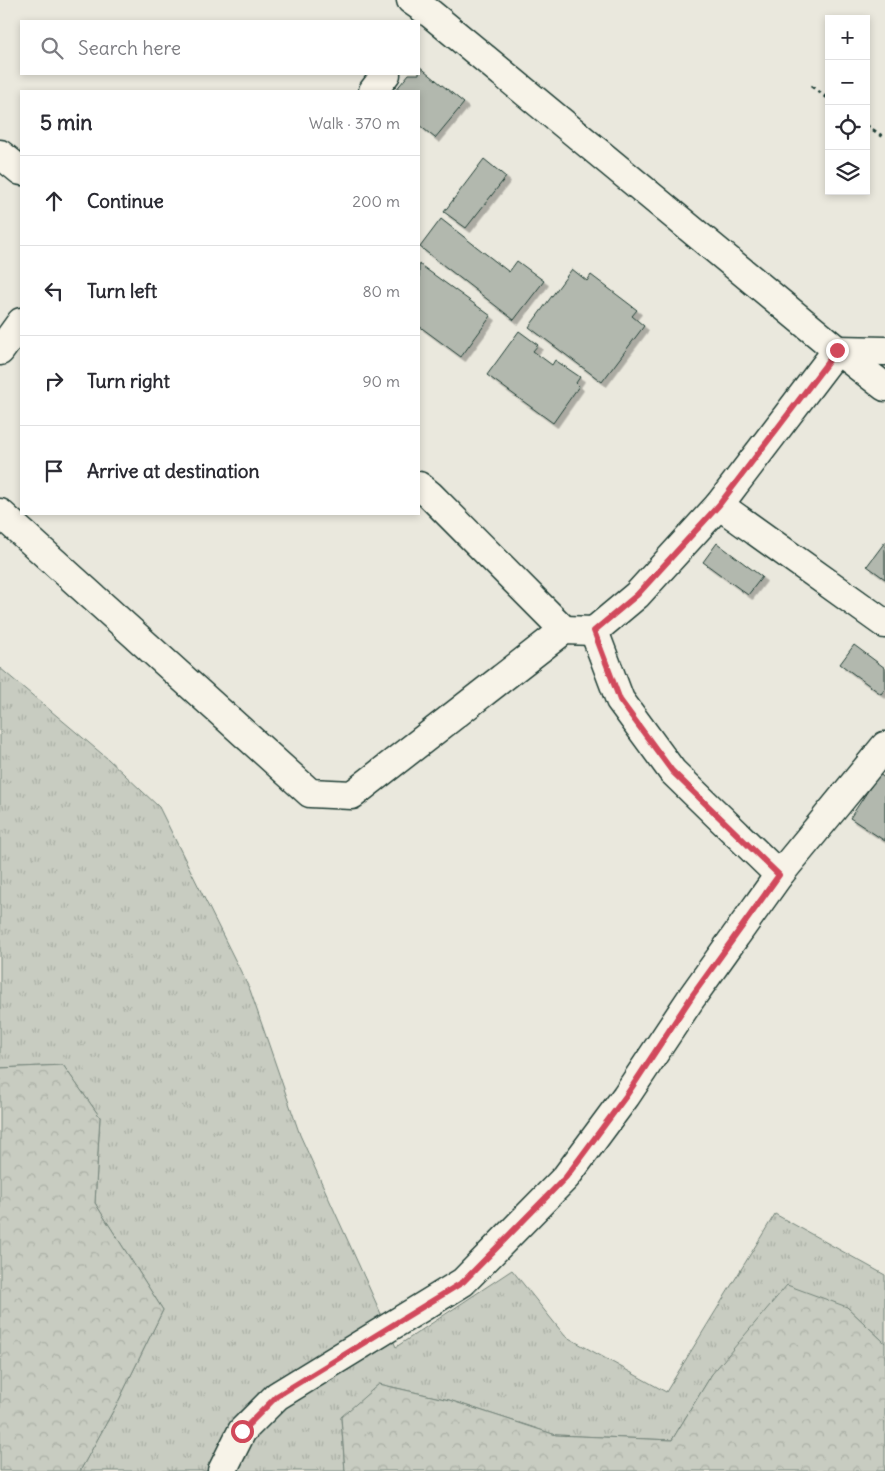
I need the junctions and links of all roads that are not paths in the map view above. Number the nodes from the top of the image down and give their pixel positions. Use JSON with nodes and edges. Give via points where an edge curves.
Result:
{"nodes":[{"id":1,"x":420,"y":15,"type":"edge"},
{"id":2,"x":385,"y":75,"type":"edge"},
{"id":3,"x":374,"y":90,"type":"edge"},
{"id":4,"x":0,"y":154,"type":"edge"},
{"id":5,"x":20,"y":170,"type":"edge"},
{"id":6,"x":20,"y":323,"type":"edge"},
{"id":7,"x":837,"y":350,"type":"junction"},
{"id":8,"x":0,"y":351,"type":"edge"},
{"id":9,"x":885,"y":351,"type":"edge"},
{"id":10,"x":885,"y":387,"type":"edge"},
{"id":11,"x":420,"y":487,"type":"edge"},
{"id":12,"x":719,"y":505,"type":"junction"},
{"id":13,"x":0,"y":513,"type":"edge"},
{"id":14,"x":885,"y":624,"type":"edge"},
{"id":15,"x":564,"y":630,"type":"junction"},
{"id":16,"x":594,"y":631,"type":"junction"},
{"id":17,"x":885,"y":746,"type":"edge"},
{"id":18,"x":779,"y":875,"type":"junction"},
{"id":19,"x":222,"y":1471,"type":"edge"}],
"edges":[{"from":1,"to":7,"type":"street"},
{"from":2,"to":3,"type":"street"},
{"from":4,"to":5,"type":"street"},
{"from":6,"to":8,"type":"street"},
{"from":7,"to":9,"type":"street"},
{"from":7,"to":10,"type":"street"},
{"from":7,"to":12,"type":"street"},
{"from":11,"to":15,"type":"street"},
{"from":12,"to":14,"type":"street"},
{"from":12,"to":16,"type":"street","via":[[637,595]]},
{"from":13,"to":15,"type":"street","via":[[310,793],[352,795]]},
{"from":15,"to":16,"type":"street"},
{"from":16,"to":18,"type":"street","via":[[620,700],[672,771]]},
{"from":17,"to":18,"type":"street"},
{"from":18,"to":19,"type":"street","via":[[566,1177],[463,1282],[277,1396],[242,1431]]}]}
